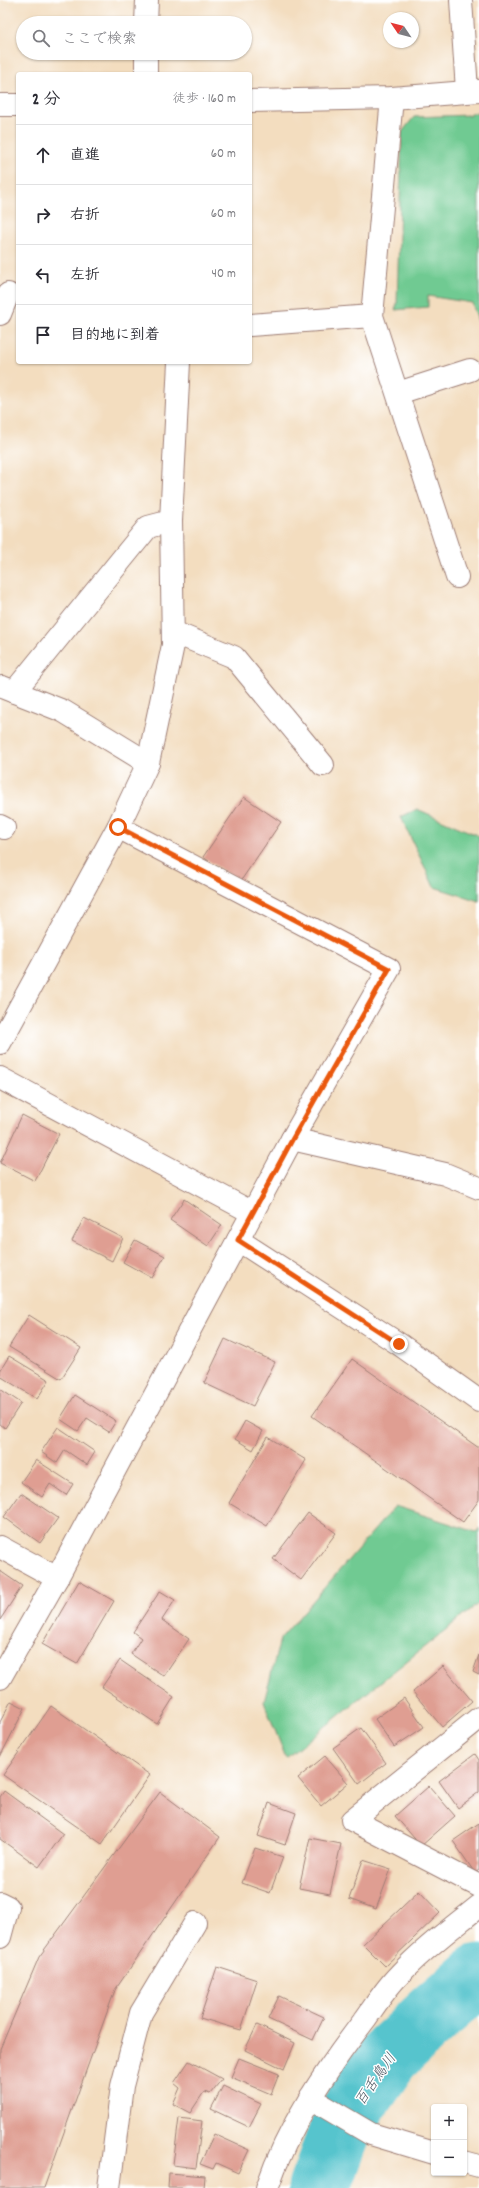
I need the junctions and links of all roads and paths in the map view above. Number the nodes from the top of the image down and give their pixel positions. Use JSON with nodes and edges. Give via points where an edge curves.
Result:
{"nodes":[{"id":1,"x":147,"y":0,"type":"edge"},
{"id":2,"x":461,"y":0,"type":"edge"},
{"id":3,"x":146,"y":16,"type":"edge"},
{"id":4,"x":146,"y":60,"type":"edge"},
{"id":5,"x":146,"y":72,"type":"edge"},
{"id":6,"x":473,"y":91,"type":"edge"},
{"id":7,"x":392,"y":98,"type":"junction"},
{"id":8,"x":252,"y":101,"type":"edge"},
{"id":9,"x":0,"y":105,"type":"edge"},
{"id":10,"x":16,"y":105,"type":"edge"},
{"id":11,"x":9,"y":294,"type":"edge"},
{"id":12,"x":0,"y":314,"type":"edge"},
{"id":13,"x":372,"y":316,"type":"junction"},
{"id":14,"x":252,"y":325,"type":"edge"},
{"id":15,"x":179,"y":364,"type":"edge"},
{"id":16,"x":470,"y":370,"type":"dead end"},
{"id":17,"x":398,"y":394,"type":"junction"},
{"id":18,"x":171,"y":521,"type":"junction"},
{"id":19,"x":457,"y":577,"type":"dead end"},
{"id":20,"x":173,"y":632,"type":"junction"},
{"id":21,"x":7,"y":689,"type":"edge"},
{"id":22,"x":148,"y":763,"type":"junction"},
{"id":23,"x":323,"y":765,"type":"dead end"},
{"id":24,"x":118,"y":827,"type":"junction"},
{"id":25,"x":0,"y":1043,"type":"edge"},
{"id":26,"x":0,"y":1078,"type":"edge"},
{"id":27,"x":292,"y":1140,"type":"junction"},
{"id":28,"x":479,"y":1188,"type":"edge"},
{"id":29,"x":253,"y":1213,"type":"junction"},
{"id":30,"x":238,"y":1240,"type":"junction"},
{"id":31,"x":479,"y":1401,"type":"edge"},
{"id":32,"x":0,"y":1547,"type":"edge"},
{"id":33,"x":57,"y":1578,"type":"junction"},
{"id":34,"x":0,"y":1678,"type":"edge"},
{"id":35,"x":479,"y":1718,"type":"edge"},
{"id":36,"x":479,"y":1886,"type":"edge"},
{"id":37,"x":0,"y":1903,"type":"edge"},
{"id":38,"x":479,"y":1906,"type":"edge"},
{"id":39,"x":195,"y":1923,"type":"dead end"},
{"id":40,"x":0,"y":1937,"type":"edge"},
{"id":41,"x":316,"y":2101,"type":"junction"},
{"id":42,"x":431,"y":2152,"type":"edge"},
{"id":43,"x":467,"y":2163,"type":"edge"},
{"id":44,"x":479,"y":2166,"type":"edge"},
{"id":45,"x":108,"y":2188,"type":"edge"},
{"id":46,"x":267,"y":2188,"type":"edge"}],
"edges":[{"from":1,"to":3,"type":"street"},
{"from":2,"to":6,"type":"street"},
{"from":4,"to":5,"type":"street"},
{"from":6,"to":7,"type":"street"},
{"from":7,"to":8,"type":"street"},
{"from":7,"to":13,"type":"street"},
{"from":9,"to":10,"type":"street"},
{"from":11,"to":12,"type":"street"},
{"from":13,"to":14,"type":"street"},
{"from":13,"to":17,"type":"street"},
{"from":15,"to":18,"type":"street"},
{"from":16,"to":17,"type":"street"},
{"from":17,"to":19,"type":"street"},
{"from":18,"to":20,"type":"street"},
{"from":18,"to":21,"type":"street","via":[[148,527]]},
{"from":20,"to":22,"type":"street","via":[[173,645]]},
{"from":20,"to":23,"type":"street","via":[[234,657]]},
{"from":21,"to":22,"type":"street","via":[[63,711]]},
{"from":22,"to":24,"type":"street"},
{"from":24,"to":25,"type":"street"},
{"from":24,"to":27,"type":"street","via":[[389,969]]},
{"from":26,"to":29,"type":"street"},
{"from":27,"to":28,"type":"street","via":[[445,1174]]},
{"from":27,"to":29,"type":"street"},
{"from":29,"to":30,"type":"street"},
{"from":30,"to":31,"type":"street","via":[[399,1344]]},
{"from":30,"to":33,"type":"street"},
{"from":32,"to":33,"type":"street"},
{"from":33,"to":34,"type":"street"},
{"from":35,"to":36,"type":"street","via":[[352,1820]]},
{"from":37,"to":40,"type":"street","via":[[8,1907]]},
{"from":38,"to":41,"type":"street","via":[[436,1940],[398,1975],[342,2050]]},
{"from":39,"to":45,"type":"street","via":[[141,2012],[122,2086]]},
{"from":41,"to":42,"type":"street","via":[[371,2134]]},
{"from":41,"to":46,"type":"street","via":[[274,2166]]},
{"from":43,"to":44,"type":"street"}]}
